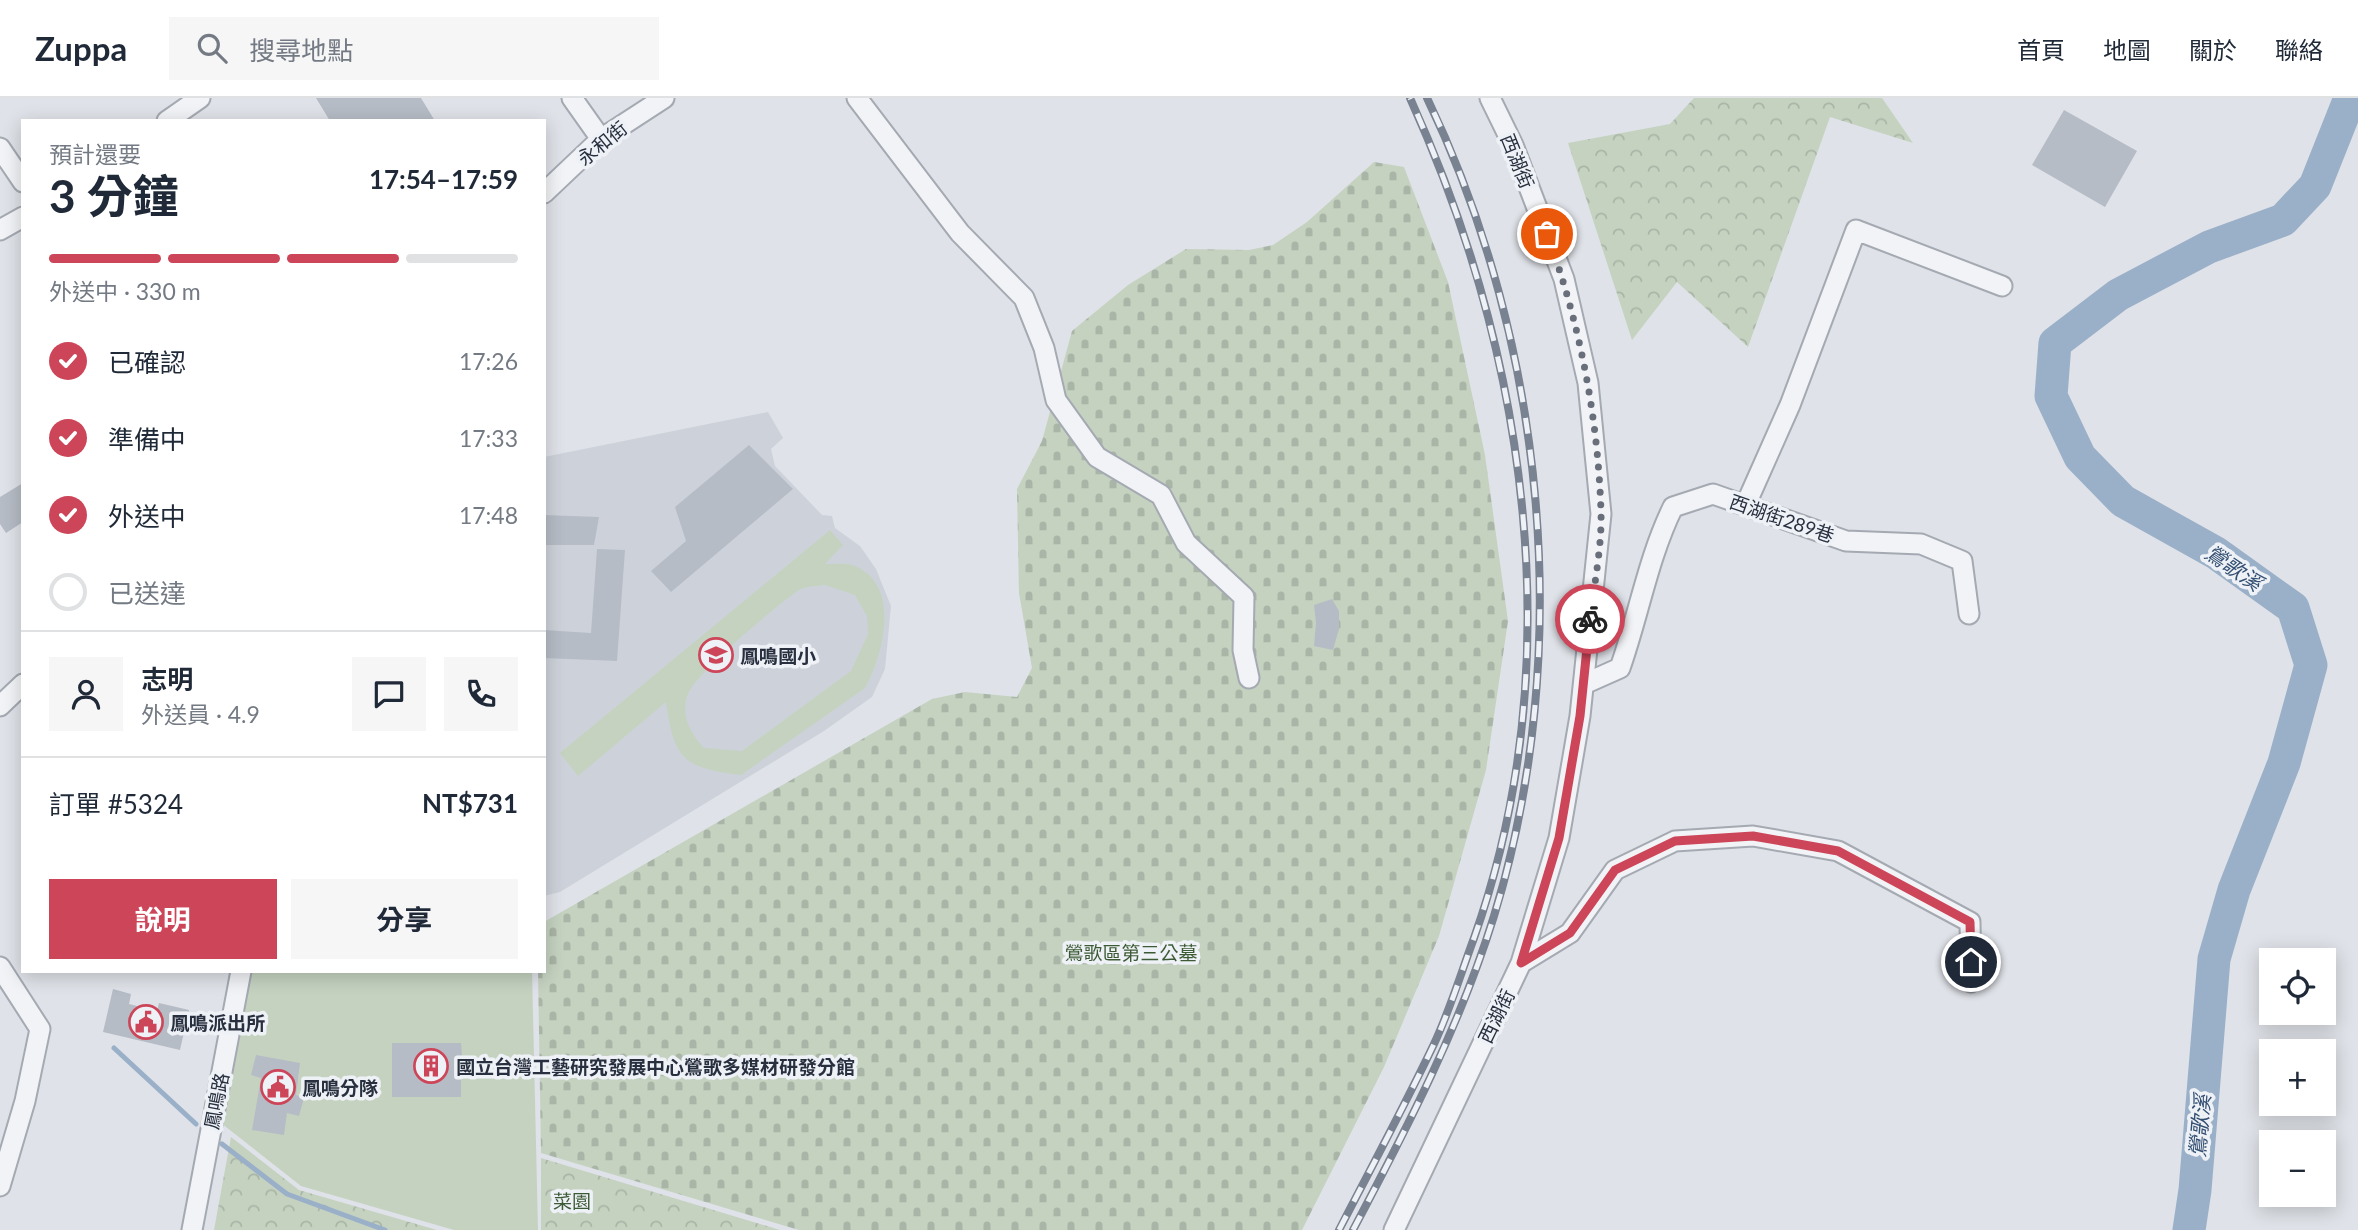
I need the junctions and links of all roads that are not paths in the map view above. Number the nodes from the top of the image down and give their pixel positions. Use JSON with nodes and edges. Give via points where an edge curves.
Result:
{"nodes":[{"id":1,"x":201,"y":98,"type":"edge"},
{"id":2,"x":572,"y":98,"type":"edge"},
{"id":3,"x":664,"y":98,"type":"edge"},
{"id":4,"x":857,"y":98,"type":"edge"},
{"id":5,"x":1490,"y":98,"type":"edge"},
{"id":6,"x":170,"y":119,"type":"edge"},
{"id":7,"x":601,"y":139,"type":"junction"},
{"id":8,"x":0,"y":148,"type":"edge"},
{"id":9,"x":21,"y":179,"type":"edge"},
{"id":10,"x":546,"y":191,"type":"edge"},
{"id":11,"x":21,"y":218,"type":"edge"},
{"id":12,"x":0,"y":230,"type":"edge"},
{"id":13,"x":2002,"y":286,"type":"dead end"},
{"id":14,"x":1746,"y":505,"type":"junction"},
{"id":15,"x":1969,"y":614,"type":"dead end"},
{"id":16,"x":1249,"y":678,"type":"dead end"},
{"id":17,"x":1584,"y":684,"type":"junction"},
{"id":18,"x":21,"y":686,"type":"edge"},
{"id":19,"x":0,"y":706,"type":"edge"},
{"id":20,"x":1521,"y":963,"type":"junction"},
{"id":21,"x":0,"y":967,"type":"edge"},
{"id":22,"x":241,"y":973,"type":"edge"},
{"id":23,"x":1971,"y":982,"type":"dead end"},
{"id":24,"x":0,"y":1186,"type":"edge"},
{"id":25,"x":192,"y":1230,"type":"edge"},
{"id":26,"x":1394,"y":1230,"type":"edge"}],
"edges":[{"from":1,"to":6,"type":"street"},
{"from":2,"to":7,"type":"street"},
{"from":3,"to":7,"type":"street","name":"永和街"},
{"from":4,"to":16,"type":"street","via":[[960,233],[1024,298],[1044,348],[1056,400],[1097,457],[1161,495],[1186,543],[1244,597],[1243,650]]},
{"from":5,"to":17,"type":"street","name":"西湖街","via":[[1513,145],[1564,279],[1588,383],[1601,514]]},
{"from":7,"to":10,"type":"street","name":"永和街"},
{"from":8,"to":9,"type":"street"},
{"from":11,"to":12,"type":"street"},
{"from":13,"to":14,"type":"street","via":[[1856,230],[1790,405]]},
{"from":14,"to":15,"type":"street","name":"西湖街289巷","via":[[1846,541],[1921,544],[1962,561]]},
{"from":14,"to":17,"type":"street","name":"西湖街289巷","via":[[1713,494],[1673,507],[1655,545],[1639,615],[1620,668]]},
{"from":17,"to":20,"type":"street","name":"西湖街","via":[[1559,838]]},
{"from":18,"to":19,"type":"street"},
{"from":20,"to":23,"type":"street","via":[[1570,933],[1615,870],[1675,841],[1753,836],[1838,851],[1970,922]]},
{"from":20,"to":26,"type":"street","name":"西湖街"},
{"from":21,"to":24,"type":"street","via":[[40,1029]]},
{"from":22,"to":25,"type":"street","name":"鳳鳴路"}]}
